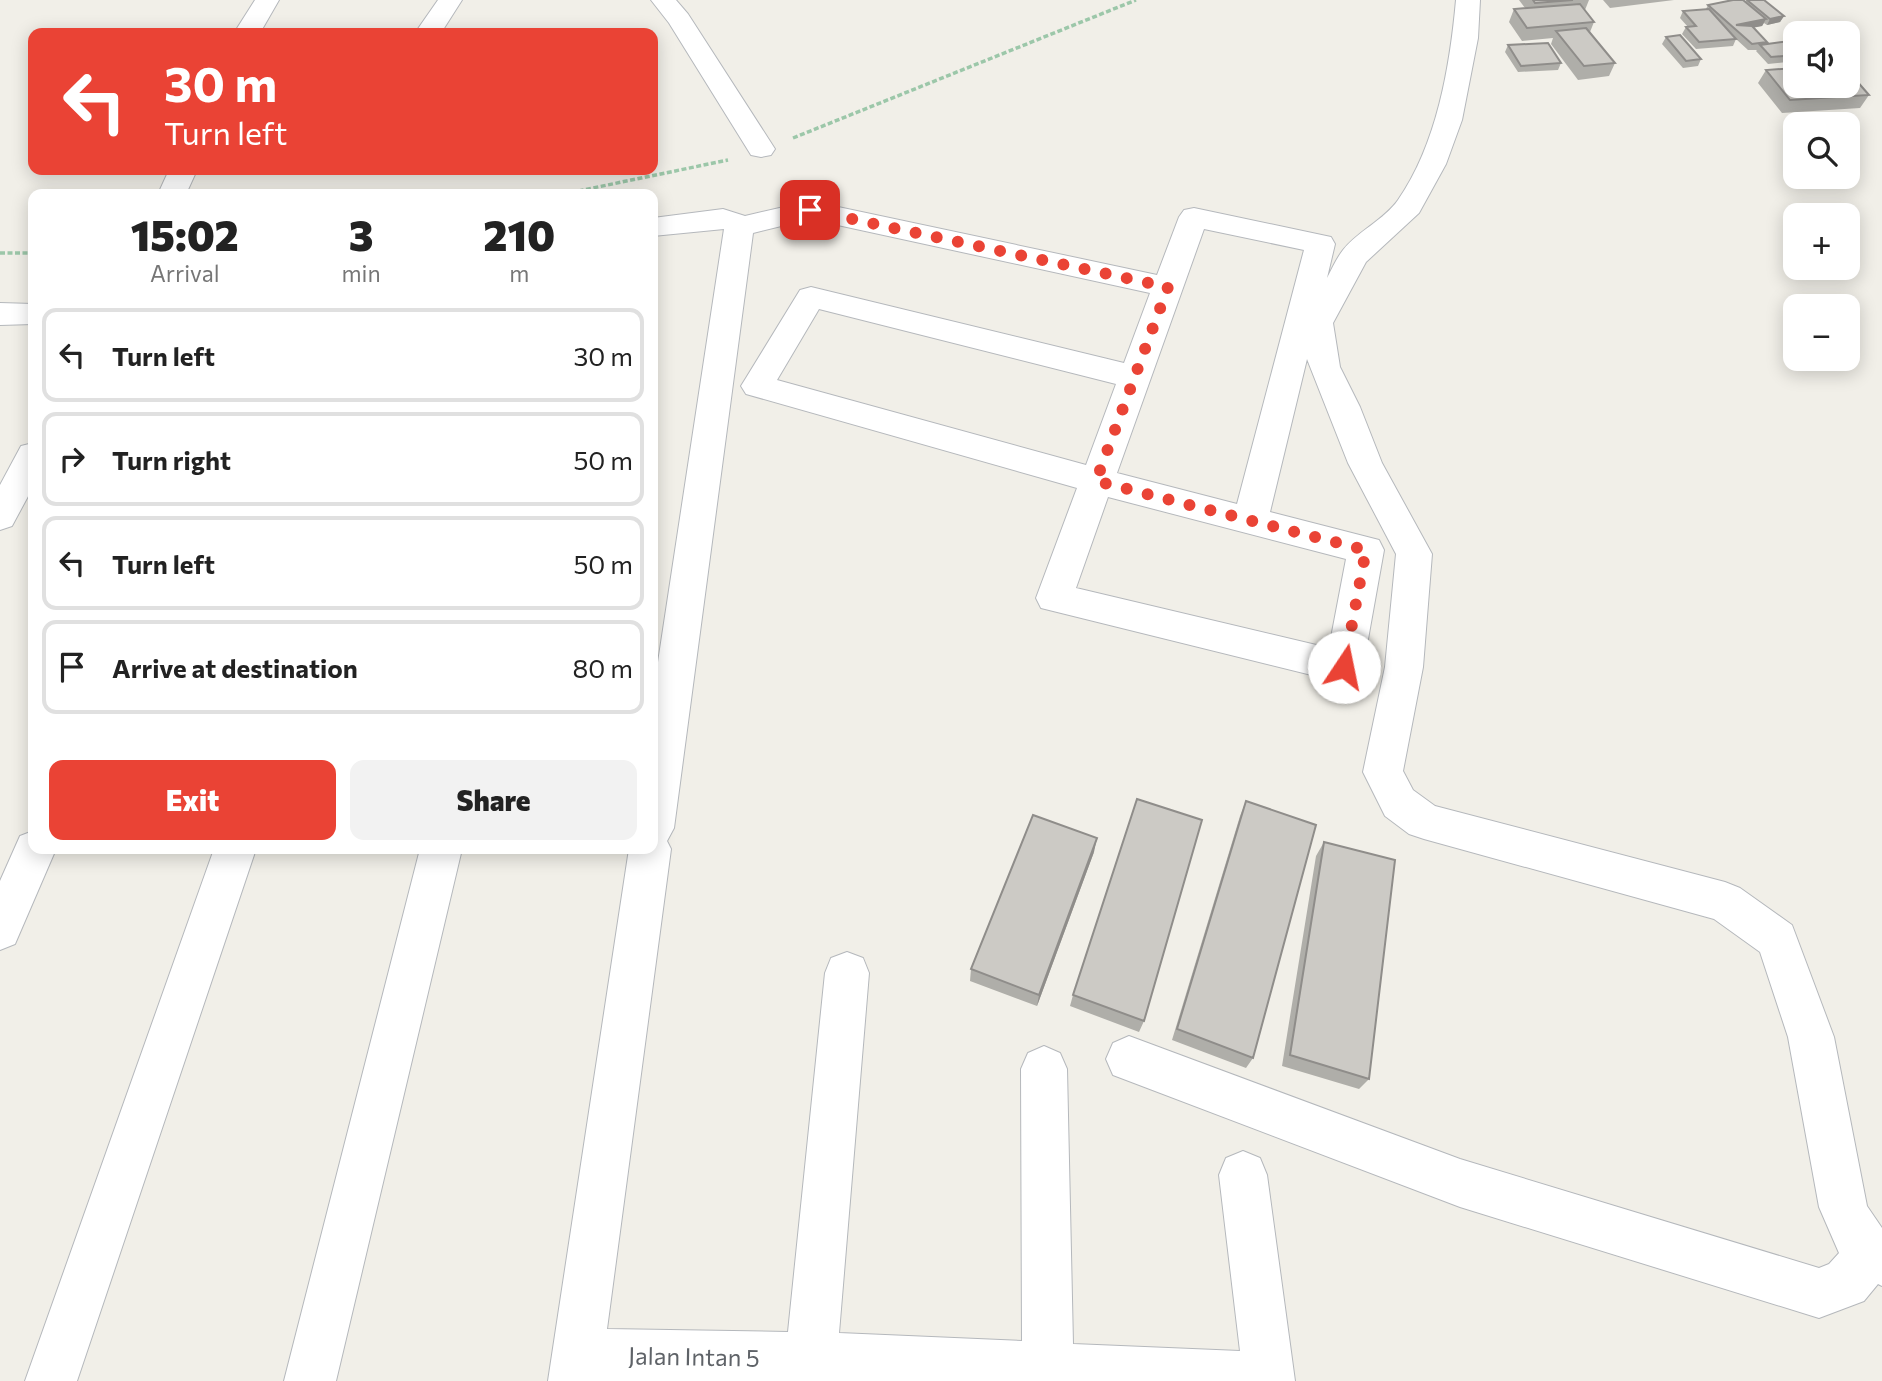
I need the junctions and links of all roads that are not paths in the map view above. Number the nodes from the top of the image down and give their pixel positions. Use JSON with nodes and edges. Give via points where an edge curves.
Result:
{"nodes":[{"id":1,"x":267,"y":0,"type":"edge"},
{"id":2,"x":450,"y":0,"type":"edge"},
{"id":3,"x":663,"y":0,"type":"edge"},
{"id":4,"x":1468,"y":0,"type":"edge"},
{"id":5,"x":250,"y":28,"type":"edge"},
{"id":6,"x":431,"y":28,"type":"edge"},
{"id":7,"x":761,"y":149,"type":"road end"},
{"id":8,"x":658,"y":227,"type":"edge"},
{"id":9,"x":739,"y":227,"type":"junction"},
{"id":10,"x":1168,"y":287,"type":"junction"},
{"id":11,"x":0,"y":314,"type":"edge"},
{"id":12,"x":28,"y":314,"type":"edge"},
{"id":13,"x":1135,"y":377,"type":"junction"},
{"id":14,"x":28,"y":464,"type":"edge"},
{"id":15,"x":1096,"y":481,"type":"junction"},
{"id":16,"x":0,"y":517,"type":"edge"},
{"id":17,"x":1250,"y":520,"type":"junction"},
{"id":18,"x":658,"y":793,"type":"edge"},
{"id":19,"x":34,"y":854,"type":"edge"},
{"id":20,"x":233,"y":854,"type":"edge"},
{"id":21,"x":439,"y":854,"type":"edge"},
{"id":22,"x":649,"y":854,"type":"edge"},
{"id":23,"x":0,"y":930,"type":"edge"},
{"id":24,"x":847,"y":973,"type":"dead end"},
{"id":25,"x":1129,"y":1059,"type":"dead end"},
{"id":26,"x":1044,"y":1069,"type":"dead end"},
{"id":27,"x":1243,"y":1175,"type":"dead end"},
{"id":28,"x":1877,"y":1258,"type":"edge"},
{"id":29,"x":576,"y":1367,"type":"edge"},
{"id":30,"x":809,"y":1370,"type":"edge"},
{"id":31,"x":1035,"y":1372,"type":"edge"},
{"id":32,"x":1269,"y":1380,"type":"edge"},
{"id":33,"x":51,"y":1381,"type":"edge"},
{"id":34,"x":310,"y":1381,"type":"edge"}],
"edges":[{"from":1,"to":5,"type":"street"},
{"from":2,"to":6,"type":"street"},
{"from":3,"to":7,"type":"street"},
{"from":4,"to":28,"type":"street","via":[[1448,120],[1432,164],[1409,207],[1354,256],[1317,323],[1324,367],[1365,463],[1414,554],[1404,667],[1383,772],[1399,803],[1424,821],[1725,902],[1777,939],[1811,1037],[1843,1207],[1854,1233]]},
{"from":8,"to":9,"type":"street","via":[[723,218]]},
{"from":9,"to":10,"type":"street","via":[[810,210]]},
{"from":9,"to":18,"type":"street"},
{"from":10,"to":13,"type":"street"},
{"from":10,"to":17,"type":"street","via":[[1194,217],[1320,244]]},
{"from":11,"to":12,"type":"street"},
{"from":13,"to":15,"type":"street"},
{"from":13,"to":15,"type":"street","via":[[797,293],[757,386]]},
{"from":14,"to":16,"type":"street"},
{"from":15,"to":17,"type":"street"},
{"from":15,"to":17,"type":"street","via":[[1054,598],[1344,667],[1366,550]]},
{"from":19,"to":23,"type":"street"},
{"from":20,"to":33,"type":"street"},
{"from":21,"to":34,"type":"street"},
{"from":22,"to":29,"type":"street"},
{"from":24,"to":30,"type":"street"},
{"from":25,"to":28,"type":"street","via":[[1460,1183],[1819,1293],[1846,1283]]},
{"from":26,"to":31,"type":"street"},
{"from":27,"to":32,"type":"street"},
{"from":29,"to":30,"type":"street","name":"Jalan Intan 5"},
{"from":30,"to":31,"type":"street","name":"Jalan Intan 5"},
{"from":31,"to":32,"type":"street","name":"Jalan Intan 5"}]}
